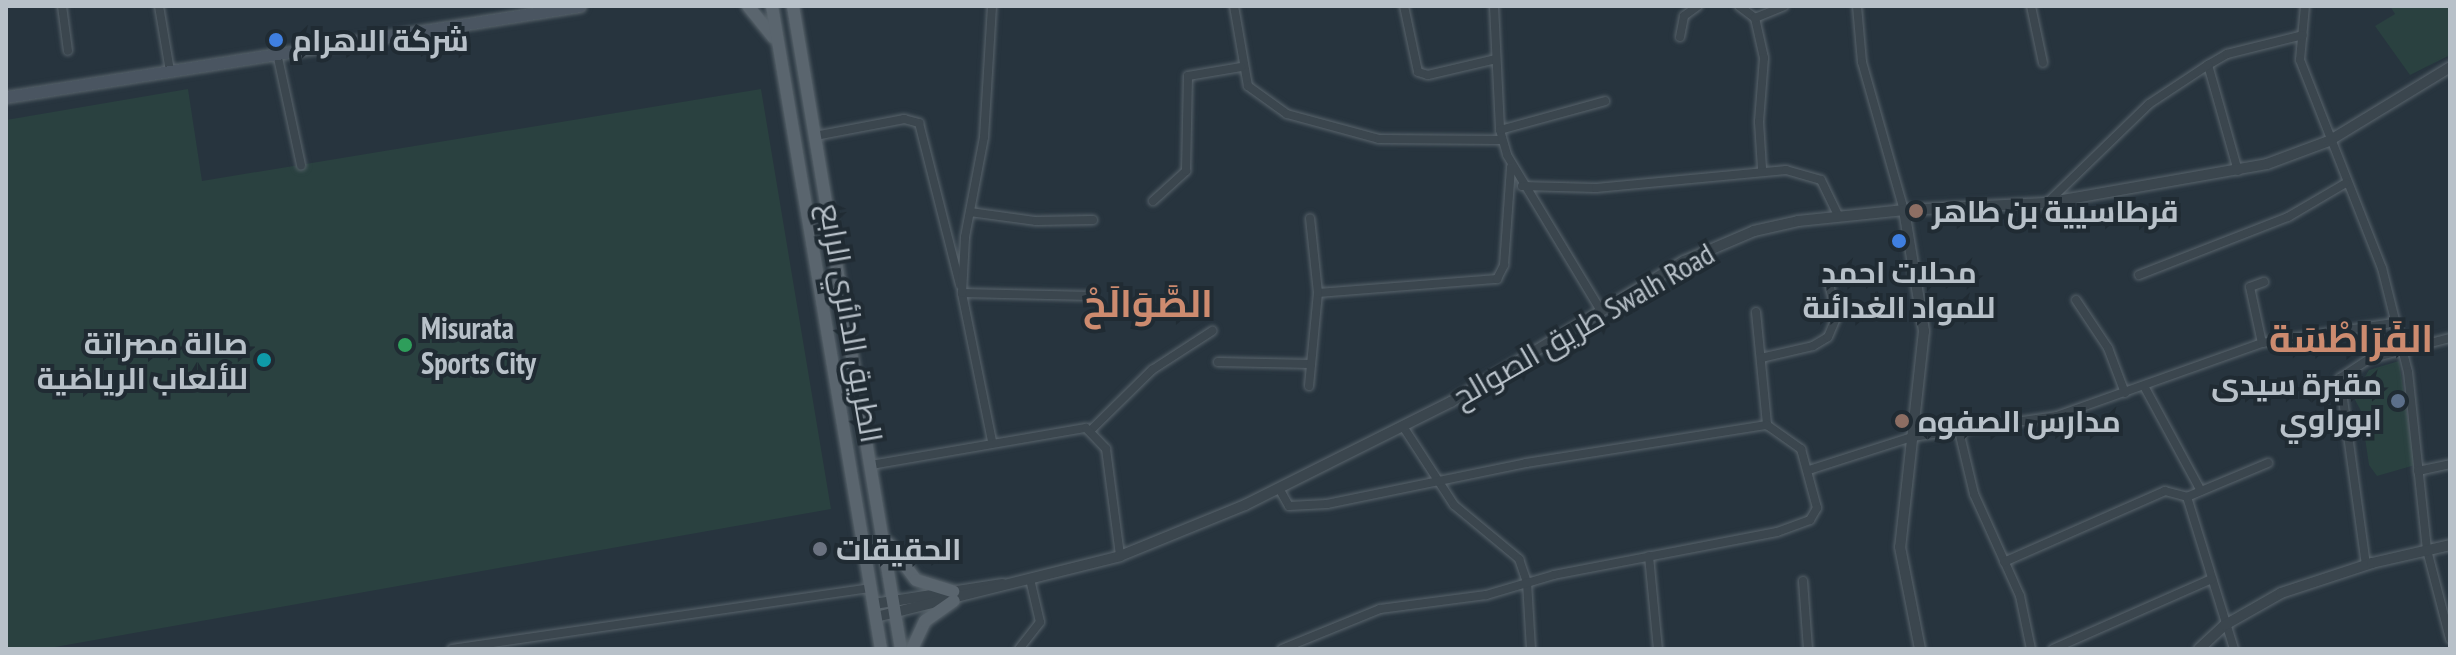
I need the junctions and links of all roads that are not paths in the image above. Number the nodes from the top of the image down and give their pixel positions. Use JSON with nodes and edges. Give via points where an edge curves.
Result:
{"nodes":[{"id":1,"x":62,"y":6,"type":"edge"},
{"id":2,"x":159,"y":6,"type":"edge"},
{"id":3,"x":580,"y":6,"type":"edge"},
{"id":4,"x":748,"y":6,"type":"edge"},
{"id":5,"x":772,"y":6,"type":"edge"},
{"id":6,"x":793,"y":6,"type":"edge"},
{"id":7,"x":805,"y":6,"type":"edge"},
{"id":8,"x":992,"y":6,"type":"edge"},
{"id":9,"x":1234,"y":6,"type":"edge"},
{"id":10,"x":1404,"y":6,"type":"edge"},
{"id":11,"x":1494,"y":6,"type":"edge"},
{"id":12,"x":1698,"y":6,"type":"edge"},
{"id":13,"x":1739,"y":6,"type":"edge"},
{"id":14,"x":1784,"y":6,"type":"edge"},
{"id":15,"x":1857,"y":6,"type":"edge"},
{"id":16,"x":2031,"y":6,"type":"edge"},
{"id":17,"x":2305,"y":6,"type":"edge"},
{"id":18,"x":512,"y":12,"type":"edge"},
{"id":19,"x":1755,"y":18,"type":"junction"},
{"id":20,"x":797,"y":32,"type":"junction"},
{"id":21,"x":2303,"y":35,"type":"junction"},
{"id":22,"x":1680,"y":37,"type":"dead end"},
{"id":23,"x":778,"y":48,"type":"junction"},
{"id":24,"x":68,"y":51,"type":"dead end"},
{"id":25,"x":277,"y":53,"type":"junction"},
{"id":26,"x":1496,"y":59,"type":"junction"},
{"id":27,"x":2043,"y":63,"type":"dead end"},
{"id":28,"x":2208,"y":65,"type":"junction"},
{"id":29,"x":1241,"y":67,"type":"junction"},
{"id":30,"x":2450,"y":67,"type":"edge"},
{"id":31,"x":170,"y":71,"type":"junction"},
{"id":32,"x":6,"y":97,"type":"edge"},
{"id":33,"x":1605,"y":101,"type":"dead end"},
{"id":34,"x":1501,"y":135,"type":"junction"},
{"id":35,"x":815,"y":136,"type":"junction"},
{"id":36,"x":2329,"y":141,"type":"junction"},
{"id":37,"x":301,"y":165,"type":"dead end"},
{"id":38,"x":1511,"y":167,"type":"junction"},
{"id":39,"x":1762,"y":168,"type":"junction"},
{"id":40,"x":2238,"y":171,"type":"junction"},
{"id":41,"x":2346,"y":183,"type":"junction"},
{"id":42,"x":1522,"y":186,"type":"junction"},
{"id":43,"x":1153,"y":201,"type":"dead end"},
{"id":44,"x":2046,"y":203,"type":"junction"},
{"id":45,"x":1904,"y":210,"type":"junction"},
{"id":46,"x":970,"y":212,"type":"junction"},
{"id":47,"x":1839,"y":217,"type":"junction"},
{"id":48,"x":1310,"y":218,"type":"dead end"},
{"id":49,"x":1093,"y":220,"type":"dead end"},
{"id":50,"x":2139,"y":275,"type":"dead end"},
{"id":51,"x":1828,"y":279,"type":"dead end"},
{"id":52,"x":2264,"y":282,"type":"dead end"},
{"id":53,"x":962,"y":293,"type":"junction"},
{"id":54,"x":1318,"y":293,"type":"junction"},
{"id":55,"x":1092,"y":296,"type":"dead end"},
{"id":56,"x":2076,"y":300,"type":"dead end"},
{"id":57,"x":1600,"y":309,"type":"junction"},
{"id":58,"x":1756,"y":312,"type":"dead end"},
{"id":59,"x":2393,"y":323,"type":"junction"},
{"id":60,"x":1212,"y":331,"type":"dead end"},
{"id":61,"x":2450,"y":338,"type":"edge"},
{"id":62,"x":2262,"y":343,"type":"junction"},
{"id":63,"x":2402,"y":351,"type":"junction"},
{"id":64,"x":1761,"y":358,"type":"junction"},
{"id":65,"x":1218,"y":362,"type":"dead end"},
{"id":66,"x":1311,"y":364,"type":"junction"},
{"id":67,"x":1309,"y":386,"type":"dead end"},
{"id":68,"x":2144,"y":386,"type":"junction"},
{"id":69,"x":2125,"y":393,"type":"junction"},
{"id":70,"x":1767,"y":425,"type":"junction"},
{"id":71,"x":1404,"y":428,"type":"junction"},
{"id":72,"x":1091,"y":430,"type":"junction"},
{"id":73,"x":1959,"y":431,"type":"junction"},
{"id":74,"x":1912,"y":437,"type":"junction"},
{"id":75,"x":992,"y":441,"type":"junction"},
{"id":76,"x":2268,"y":463,"type":"dead end"},
{"id":77,"x":2450,"y":464,"type":"edge"},
{"id":78,"x":871,"y":465,"type":"junction"},
{"id":79,"x":1809,"y":470,"type":"junction"},
{"id":80,"x":2418,"y":471,"type":"junction"},
{"id":81,"x":1438,"y":484,"type":"junction"},
{"id":82,"x":1280,"y":490,"type":"junction"},
{"id":83,"x":2201,"y":491,"type":"junction"},
{"id":84,"x":2187,"y":497,"type":"junction"},
{"id":85,"x":883,"y":532,"type":"junction"},
{"id":86,"x":2450,"y":545,"type":"edge"},
{"id":87,"x":2427,"y":550,"type":"junction"},
{"id":88,"x":1120,"y":556,"type":"junction"},
{"id":89,"x":1649,"y":556,"type":"junction"},
{"id":90,"x":2004,"y":562,"type":"junction"},
{"id":91,"x":2366,"y":565,"type":"junction"},
{"id":92,"x":1030,"y":579,"type":"junction"},
{"id":93,"x":2212,"y":579,"type":"junction"},
{"id":94,"x":1803,"y":581,"type":"dead end"},
{"id":95,"x":1527,"y":582,"type":"junction"},
{"id":96,"x":871,"y":588,"type":"junction"},
{"id":97,"x":954,"y":596,"type":"junction"},
{"id":98,"x":894,"y":607,"type":"junction"},
{"id":99,"x":875,"y":610,"type":"junction"},
{"id":100,"x":2225,"y":625,"type":"junction"},
{"id":101,"x":2450,"y":639,"type":"edge"},
{"id":102,"x":452,"y":649,"type":"edge"},
{"id":103,"x":881,"y":649,"type":"edge"},
{"id":104,"x":901,"y":649,"type":"edge"},
{"id":105,"x":912,"y":649,"type":"edge"},
{"id":106,"x":1019,"y":649,"type":"edge"},
{"id":107,"x":1282,"y":649,"type":"edge"},
{"id":108,"x":1531,"y":649,"type":"edge"},
{"id":109,"x":1658,"y":649,"type":"edge"},
{"id":110,"x":1808,"y":649,"type":"edge"},
{"id":111,"x":1920,"y":649,"type":"edge"},
{"id":112,"x":2031,"y":649,"type":"edge"},
{"id":113,"x":2053,"y":649,"type":"edge"},
{"id":114,"x":2199,"y":649,"type":"edge"},
{"id":115,"x":2234,"y":649,"type":"edge"}],
"edges":[{"from":1,"to":24,"type":"street"},
{"from":2,"to":31,"type":"street"},
{"from":3,"to":18,"type":"main road"},
{"from":4,"to":23,"type":"main road","via":[[768,27]]},
{"from":5,"to":23,"type":"main road","name":"الطريق الدائري الرابع"},
{"from":6,"to":20,"type":"main road","name":"الطريق الدائري الرابع"},
{"from":7,"to":20,"type":"main road"},
{"from":8,"to":46,"type":"street","via":[[984,137]]},
{"from":9,"to":29,"type":"street"},
{"from":10,"to":26,"type":"street","via":[[1418,72],[1428,75]]},
{"from":11,"to":26,"type":"street"},
{"from":12,"to":22,"type":"street","via":[[1684,16]]},
{"from":13,"to":19,"type":"street"},
{"from":14,"to":19,"type":"street"},
{"from":15,"to":45,"type":"street","via":[[1862,62]]},
{"from":16,"to":27,"type":"street"},
{"from":17,"to":21,"type":"street"},
{"from":18,"to":25,"type":"main road"},
{"from":19,"to":39,"type":"street","via":[[1765,76],[1759,122]]},
{"from":20,"to":35,"type":"main road","name":"الطريق الدائري الرابع"},
{"from":21,"to":28,"type":"street","via":[[2227,54]]},
{"from":21,"to":36,"type":"street","via":[[2300,60]]},
{"from":23,"to":96,"type":"main road","name":"الطريق الدائري الرابع"},
{"from":25,"to":31,"type":"main road"},
{"from":25,"to":37,"type":"street"},
{"from":26,"to":34,"type":"street"},
{"from":28,"to":40,"type":"street"},
{"from":28,"to":44,"type":"street","via":[[2149,104]]},
{"from":29,"to":34,"type":"street","via":[[1248,86],[1271,105],[1346,132],[1428,142]]},
{"from":29,"to":43,"type":"street","via":[[1188,76],[1186,171]]},
{"from":30,"to":36,"type":"street","name":"طريق الصوالح Swalh Road"},
{"from":31,"to":32,"type":"main road"},
{"from":33,"to":34,"type":"street"},
{"from":34,"to":38,"type":"street"},
{"from":35,"to":53,"type":"street","via":[[904,119],[919,123]]},
{"from":35,"to":78,"type":"main road","name":"الطريق الدائري الرابع"},
{"from":36,"to":40,"type":"street","name":"طريق الصوالح Swalh Road"},
{"from":36,"to":41,"type":"street"},
{"from":38,"to":42,"type":"street"},
{"from":38,"to":54,"type":"street","via":[[1504,265],[1497,279]]},
{"from":39,"to":42,"type":"street","via":[[1617,187]]},
{"from":39,"to":47,"type":"street","via":[[1815,175],[1829,189]]},
{"from":40,"to":44,"type":"street","name":"طريق الصوالح Swalh Road"},
{"from":41,"to":50,"type":"street","via":[[2288,217]]},
{"from":41,"to":59,"type":"street","via":[[2382,268]]},
{"from":42,"to":57,"type":"street"},
{"from":44,"to":45,"type":"street","name":"طريق الصوالح Swalh Road"},
{"from":45,"to":47,"type":"street","name":"طريق الصوالح Swalh Road"},
{"from":45,"to":74,"type":"street","via":[[1924,331]]},
{"from":46,"to":49,"type":"street","via":[[1036,221]]},
{"from":46,"to":53,"type":"street"},
{"from":47,"to":57,"type":"street","name":"طريق الصوالح Swalh Road","via":[[1798,221],[1718,245]]},
{"from":48,"to":54,"type":"street"},
{"from":51,"to":64,"type":"street","via":[[1837,316],[1828,337],[1813,346]]},
{"from":52,"to":62,"type":"street","via":[[2250,287]]},
{"from":53,"to":55,"type":"street"},
{"from":53,"to":75,"type":"street"},
{"from":54,"to":66,"type":"street"},
{"from":56,"to":69,"type":"street","via":[[2108,348]]},
{"from":57,"to":71,"type":"street","name":"طريق الصوالح Swalh Road"},
{"from":58,"to":64,"type":"street"},
{"from":59,"to":62,"type":"street"},
{"from":59,"to":63,"type":"street"},
{"from":60,"to":72,"type":"street","via":[[1152,370]]},
{"from":61,"to":63,"type":"street"},
{"from":62,"to":68,"type":"street"},
{"from":63,"to":80,"type":"street"},
{"from":63,"to":91,"type":"street","via":[[2369,359],[2338,383]]},
{"from":64,"to":70,"type":"street"},
{"from":65,"to":66,"type":"street"},
{"from":66,"to":67,"type":"street"},
{"from":68,"to":69,"type":"street"},
{"from":68,"to":83,"type":"street"},
{"from":69,"to":73,"type":"street","via":[[2057,416]]},
{"from":70,"to":79,"type":"street","via":[[1801,449]]},
{"from":70,"to":81,"type":"street","via":[[1526,463]]},
{"from":71,"to":81,"type":"street"},
{"from":71,"to":82,"type":"street","name":"طريق الصوالح Swalh Road"},
{"from":72,"to":75,"type":"street","via":[[1076,427]]},
{"from":72,"to":88,"type":"street","via":[[1106,449]]},
{"from":73,"to":74,"type":"street"},
{"from":73,"to":90,"type":"street","via":[[1965,470]]},
{"from":74,"to":79,"type":"street"},
{"from":74,"to":111,"type":"street","via":[[1900,547]]},
{"from":75,"to":78,"type":"street"},
{"from":76,"to":83,"type":"street"},
{"from":77,"to":80,"type":"street"},
{"from":78,"to":85,"type":"main road","name":"الطريق الدائري الرابع"},
{"from":79,"to":89,"type":"street","via":[[1817,508],[1810,520],[1777,532]]},
{"from":80,"to":87,"type":"street"},
{"from":81,"to":82,"type":"street","via":[[1289,506]]},
{"from":81,"to":95,"type":"street","via":[[1454,505],[1511,548]]},
{"from":82,"to":88,"type":"street","name":"طريق الصوالح Swalh Road"},
{"from":83,"to":84,"type":"street"},
{"from":84,"to":90,"type":"street","via":[[2165,491]]},
{"from":84,"to":93,"type":"street"},
{"from":85,"to":97,"type":"main road","via":[[906,572]]},
{"from":85,"to":98,"type":"main road","name":"الطريق الدائري الرابع"},
{"from":86,"to":87,"type":"street"},
{"from":87,"to":91,"type":"street"},
{"from":87,"to":101,"type":"street"},
{"from":88,"to":92,"type":"street","name":"طريق الصوالح Swalh Road"},
{"from":89,"to":95,"type":"street"},
{"from":89,"to":109,"type":"street"},
{"from":90,"to":112,"type":"street","via":[[2020,596]]},
{"from":91,"to":100,"type":"street","via":[[2281,593]]},
{"from":92,"to":97,"type":"street","name":"طريق الصوالح Swalh Road"},
{"from":92,"to":106,"type":"street","via":[[1040,622]]},
{"from":93,"to":100,"type":"street"},
{"from":93,"to":113,"type":"street"},
{"from":94,"to":110,"type":"street"},
{"from":95,"to":107,"type":"street","via":[[1486,595],[1380,609]]},
{"from":95,"to":108,"type":"street"},
{"from":96,"to":99,"type":"main road","name":"الطريق الدائري الرابع"},
{"from":96,"to":102,"type":"street"},
{"from":97,"to":98,"type":"street","name":"طريق الصوالح Swalh Road"},
{"from":97,"to":105,"type":"main road","via":[[925,621]]},
{"from":98,"to":99,"type":"street","name":"طريق الصوالح Swalh Road"},
{"from":98,"to":104,"type":"main road","name":"الطريق الدائري الرابع"},
{"from":99,"to":103,"type":"main road","name":"الطريق الدائري الرابع"},
{"from":100,"to":114,"type":"street"},
{"from":100,"to":115,"type":"street"}]}
